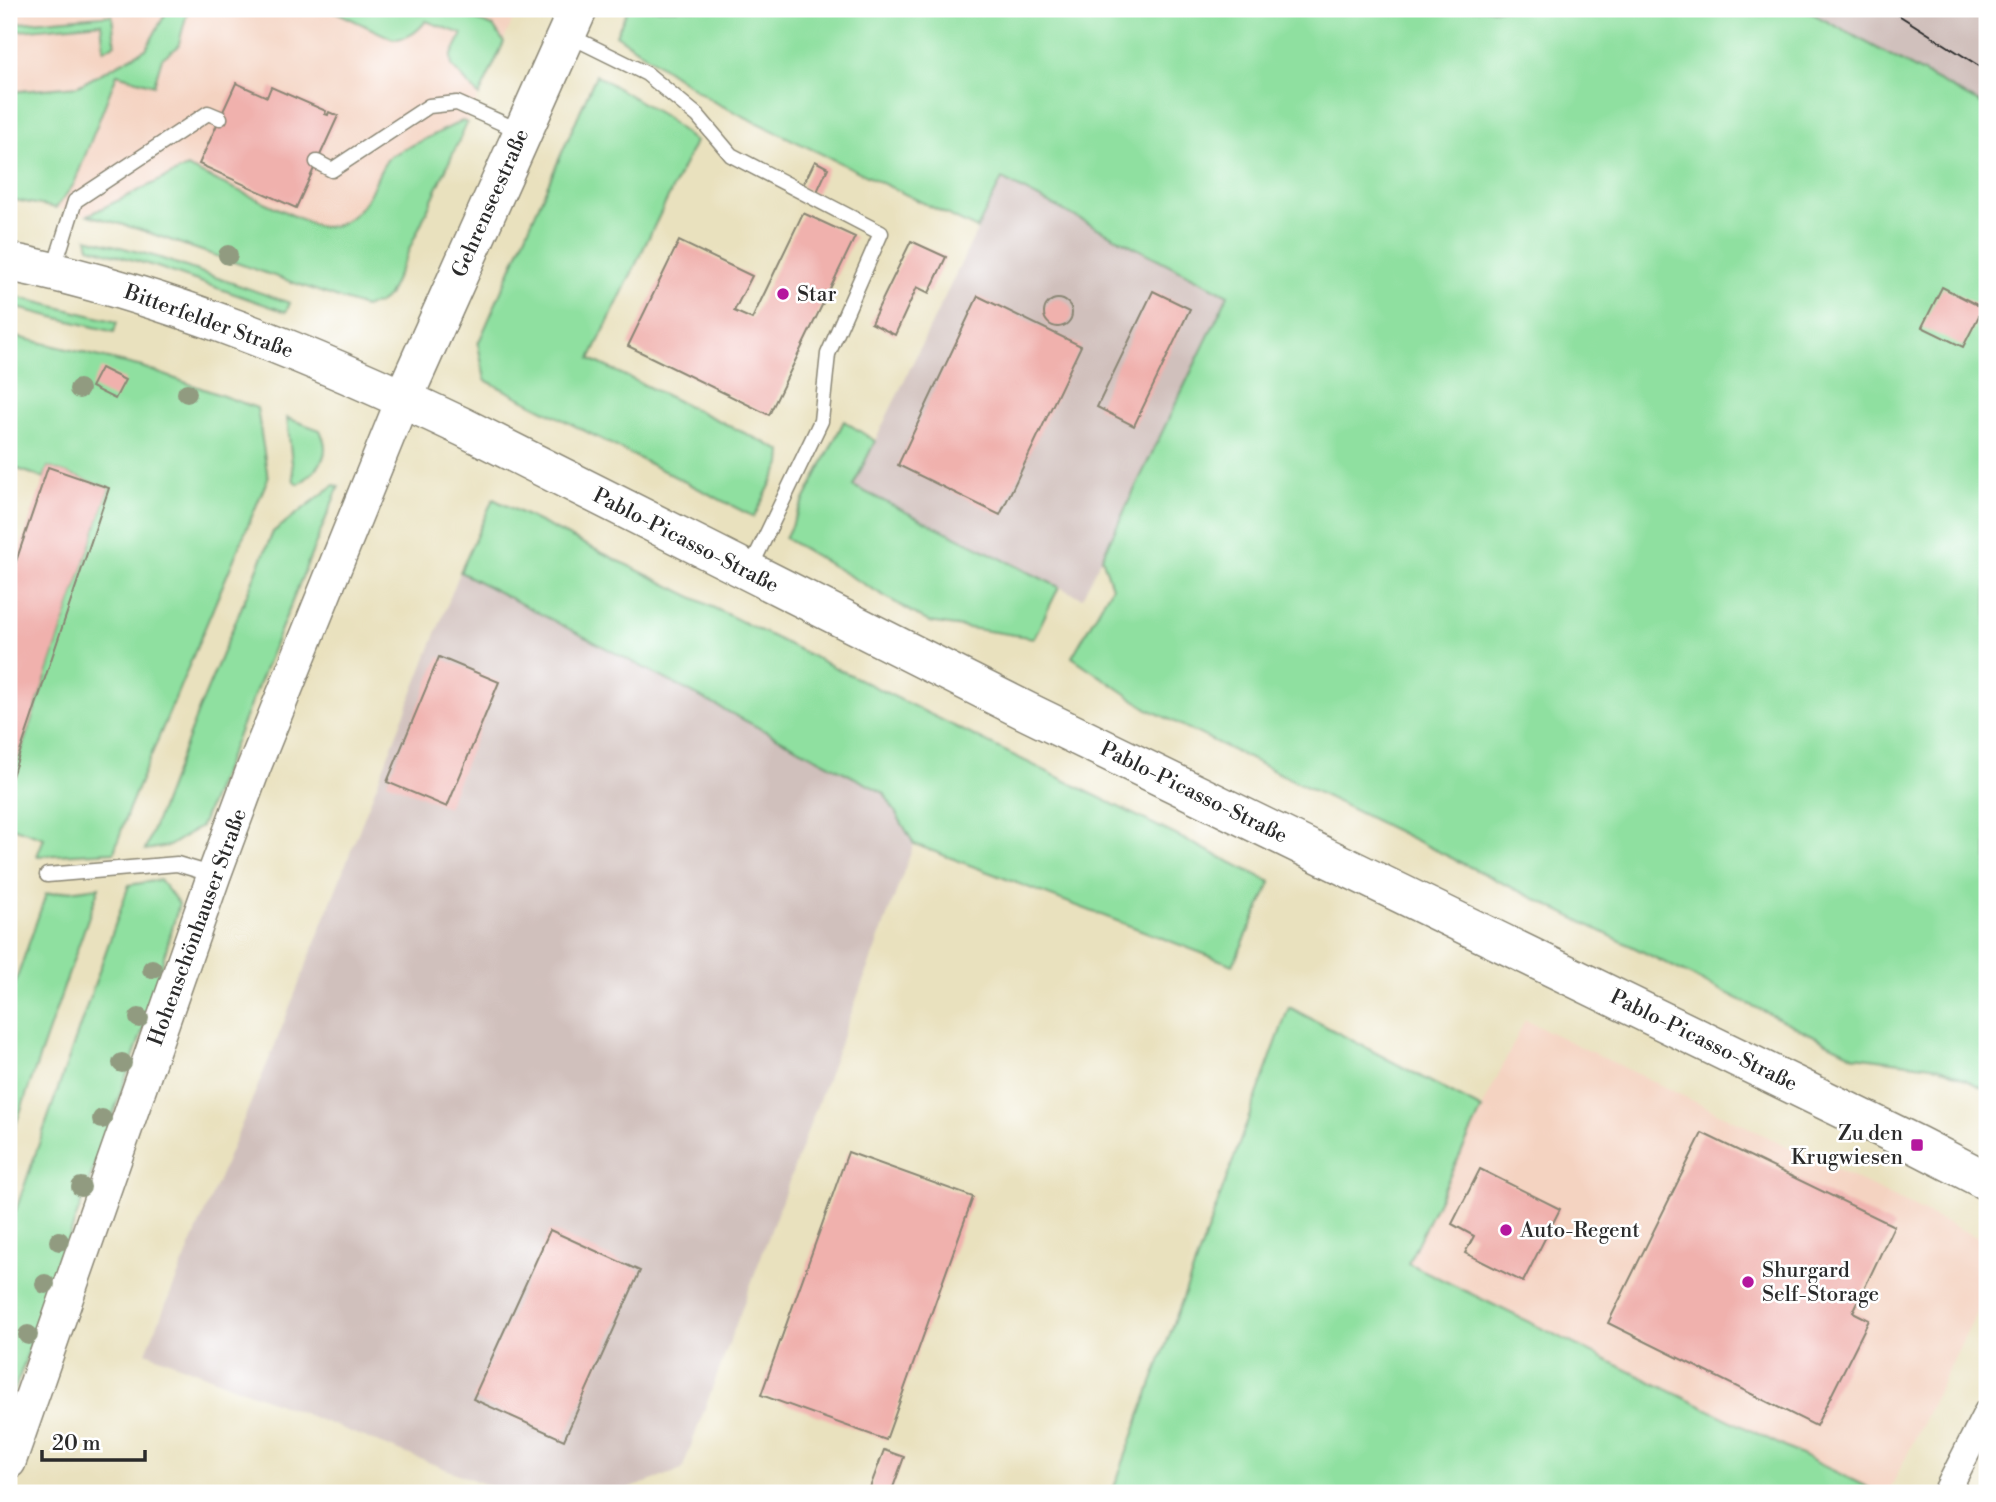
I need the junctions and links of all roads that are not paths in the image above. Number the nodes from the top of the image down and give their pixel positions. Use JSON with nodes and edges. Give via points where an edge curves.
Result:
{"nodes":[{"id":1,"x":573,"y":21,"type":"edge"},
{"id":2,"x":220,"y":118,"type":"dead end"},
{"id":3,"x":522,"y":132,"type":"junction"},
{"id":4,"x":317,"y":162,"type":"dead end"},
{"id":5,"x":9,"y":262,"type":"edge"},
{"id":6,"x":53,"y":271,"type":"junction"},
{"id":7,"x":403,"y":399,"type":"junction"},
{"id":8,"x":748,"y":572,"type":"junction"},
{"id":9,"x":214,"y":874,"type":"junction"},
{"id":10,"x":47,"y":875,"type":"dead end"},
{"id":11,"x":1987,"y":1181,"type":"edge"},
{"id":12,"x":1987,"y":1412,"type":"edge"},
{"id":13,"x":9,"y":1462,"type":"edge"},
{"id":14,"x":1946,"y":1493,"type":"edge"}],
"edges":[{"from":1,"to":3,"type":"main road","name":"Gehrenseestraße"},
{"from":1,"to":8,"type":"lane","via":[[698,116],[731,155],[881,233],[828,355],[821,421]]},
{"from":2,"to":6,"type":"lane","via":[[208,113],[75,201]]},
{"from":3,"to":4,"type":"lane","via":[[457,103],[429,106],[332,170]]},
{"from":3,"to":7,"type":"main road","name":"Gehrenseestraße"},
{"from":5,"to":6,"type":"main road","name":"Bitterfelder Straße"},
{"from":6,"to":7,"type":"main road","name":"Bitterfelder Straße","via":[[141,296],[293,351]]},
{"from":7,"to":8,"type":"main road","name":"Pablo-Picasso-Straße"},
{"from":7,"to":9,"type":"street","name":"Hohenschönhauser Straße"},
{"from":8,"to":11,"type":"main road","name":"Pablo-Picasso-Straße"},
{"from":9,"to":10,"type":"lane","via":[[177,864]]},
{"from":9,"to":13,"type":"street","name":"Hohenschönhauser Straße"},
{"from":12,"to":14,"type":"street"}]}
